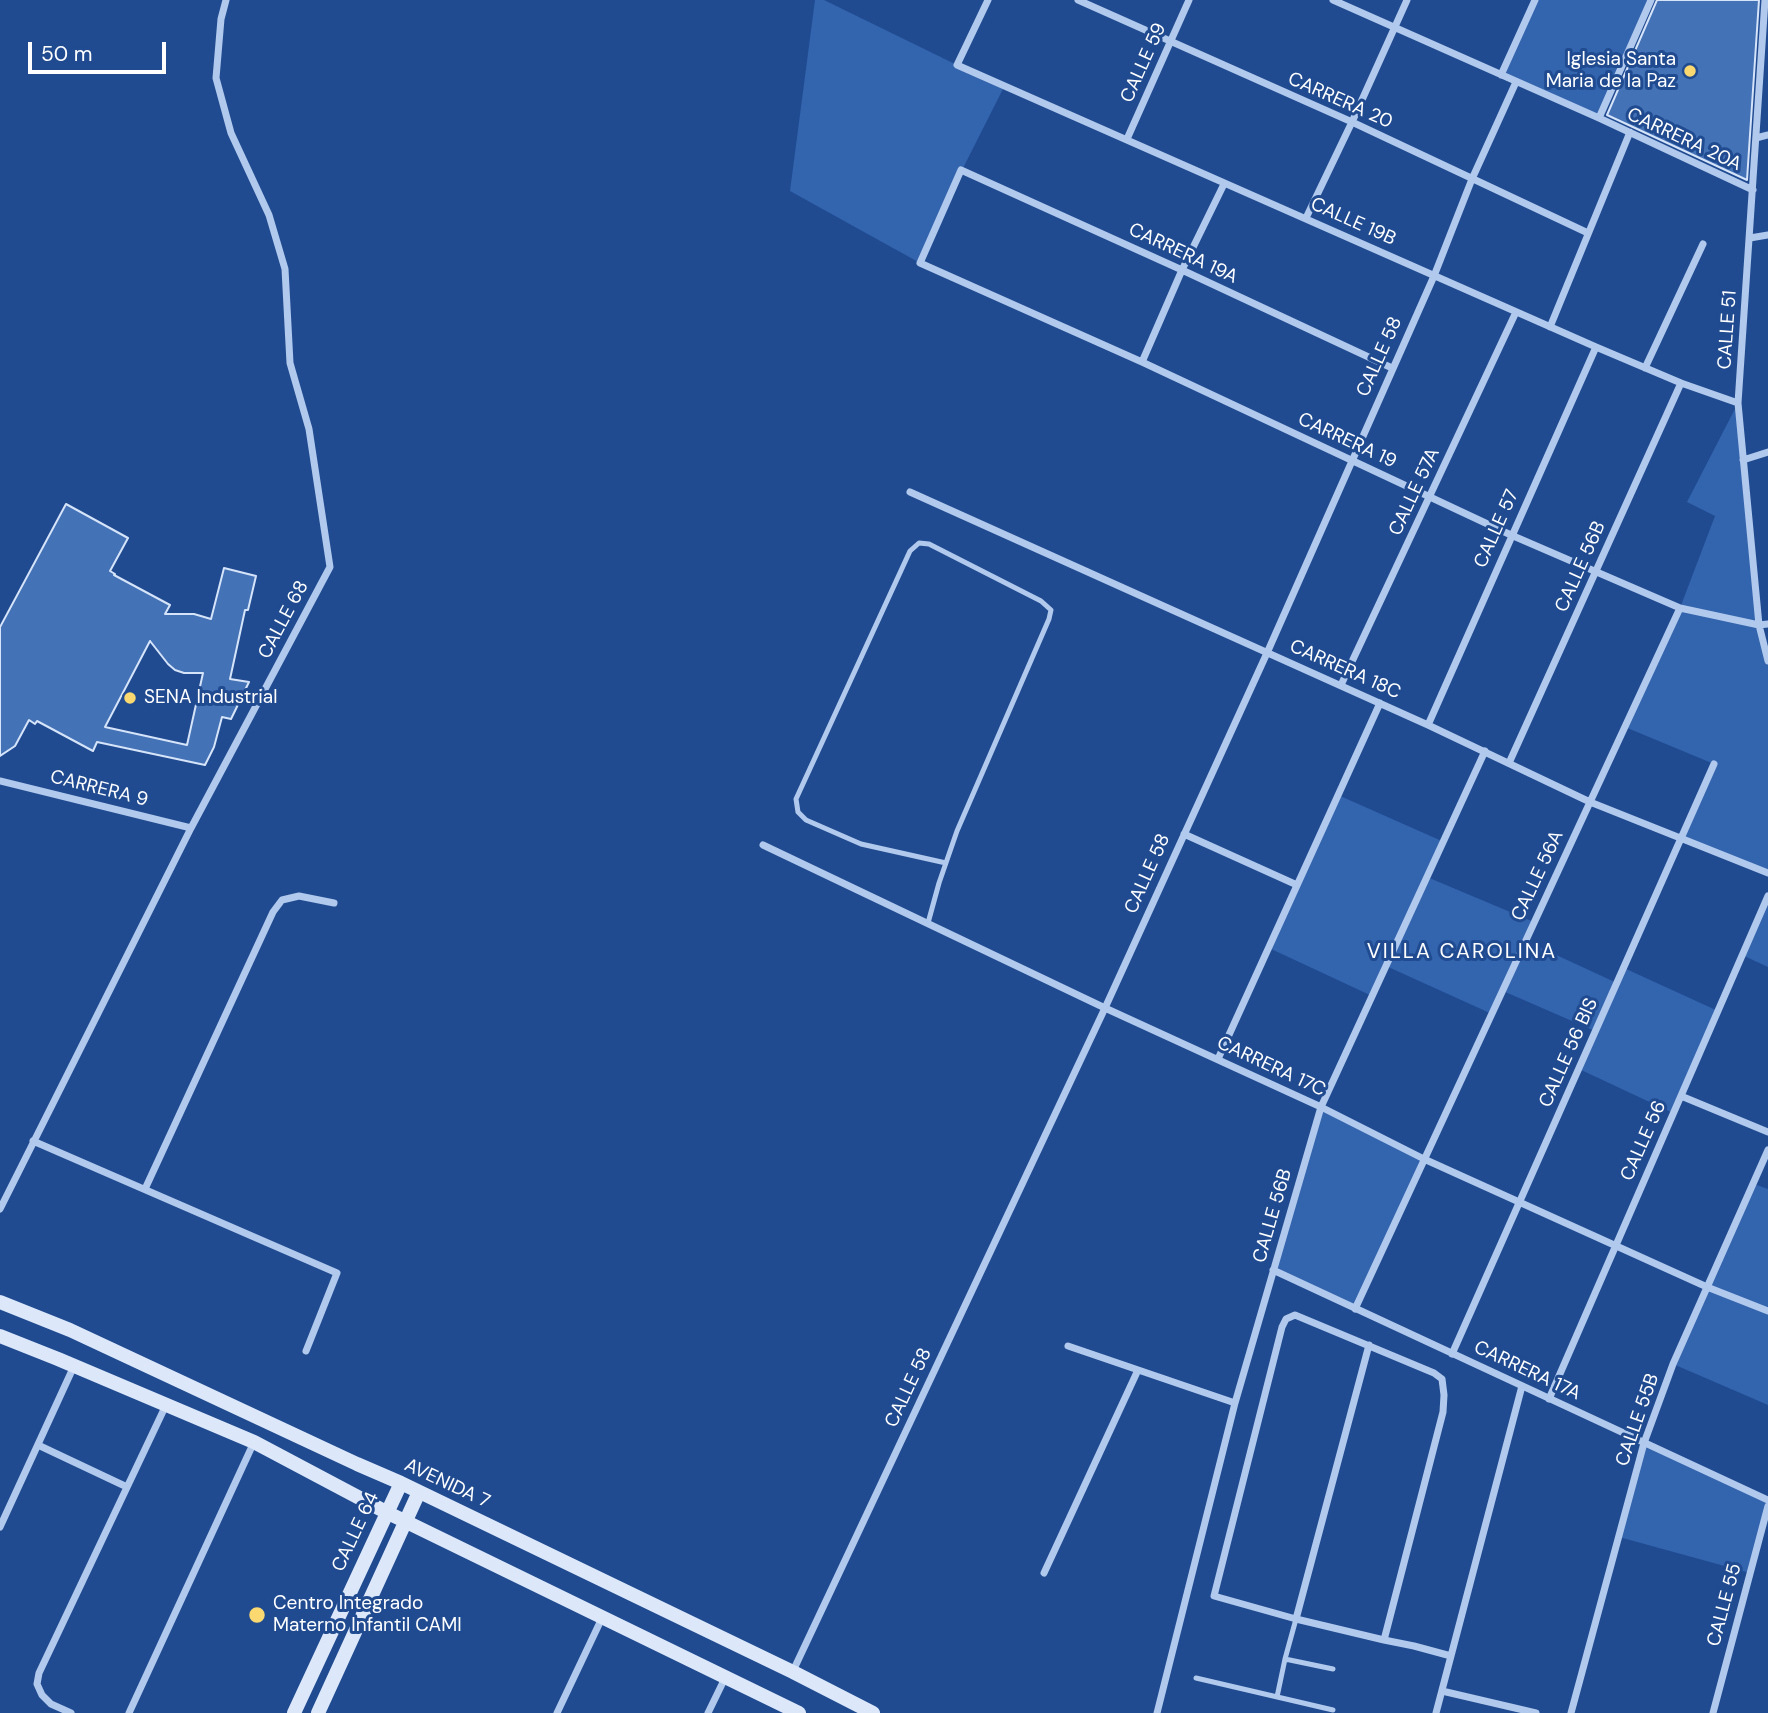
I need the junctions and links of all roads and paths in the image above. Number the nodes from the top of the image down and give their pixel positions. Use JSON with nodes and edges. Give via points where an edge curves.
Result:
{"nodes":[{"id":1,"x":226,"y":0,"type":"edge"},
{"id":2,"x":988,"y":0,"type":"edge"},
{"id":3,"x":1078,"y":0,"type":"edge"},
{"id":4,"x":1189,"y":0,"type":"edge"},
{"id":5,"x":1333,"y":0,"type":"edge"},
{"id":6,"x":1407,"y":0,"type":"edge"},
{"id":7,"x":1535,"y":0,"type":"edge"},
{"id":8,"x":1651,"y":0,"type":"edge"},
{"id":9,"x":1765,"y":0,"type":"edge"},
{"id":10,"x":1766,"y":25,"type":"edge"},
{"id":11,"x":1394,"y":27,"type":"junction"},
{"id":12,"x":1170,"y":42,"type":"junction"},
{"id":13,"x":1501,"y":75,"type":"junction"},
{"id":14,"x":1516,"y":82,"type":"junction"},
{"id":15,"x":1599,"y":118,"type":"junction"},
{"id":16,"x":1352,"y":122,"type":"junction"},
{"id":17,"x":1630,"y":132,"type":"junction"},
{"id":18,"x":1768,"y":135,"type":"edge"},
{"id":19,"x":1756,"y":138,"type":"junction"},
{"id":20,"x":1127,"y":139,"type":"junction"},
{"id":21,"x":961,"y":170,"type":"joint"},
{"id":22,"x":1472,"y":179,"type":"junction"},
{"id":23,"x":1224,"y":184,"type":"junction"},
{"id":24,"x":1753,"y":190,"type":"junction"},
{"id":25,"x":1306,"y":218,"type":"junction"},
{"id":26,"x":1588,"y":233,"type":"junction"},
{"id":27,"x":1768,"y":235,"type":"edge"},
{"id":28,"x":1750,"y":238,"type":"junction"},
{"id":29,"x":1703,"y":244,"type":"dead end"},
{"id":30,"x":1182,"y":270,"type":"junction"},
{"id":31,"x":1434,"y":276,"type":"junction"},
{"id":32,"x":1516,"y":312,"type":"junction"},
{"id":33,"x":1550,"y":327,"type":"junction"},
{"id":34,"x":1596,"y":347,"type":"junction"},
{"id":35,"x":1143,"y":362,"type":"junction"},
{"id":36,"x":1392,"y":368,"type":"junction"},
{"id":37,"x":1645,"y":368,"type":"junction"},
{"id":38,"x":1681,"y":383,"type":"junction"},
{"id":39,"x":1738,"y":403,"type":"junction"},
{"id":40,"x":1768,"y":452,"type":"edge"},
{"id":41,"x":1743,"y":460,"type":"junction"},
{"id":42,"x":1352,"y":461,"type":"junction"},
{"id":43,"x":910,"y":492,"type":"dead end"},
{"id":44,"x":1431,"y":497,"type":"junction"},
{"id":45,"x":1511,"y":535,"type":"junction"},
{"id":46,"x":1596,"y":572,"type":"junction"},
{"id":47,"x":1680,"y":608,"type":"junction"},
{"id":48,"x":1768,"y":624,"type":"edge"},
{"id":49,"x":1759,"y":625,"type":"junction"},
{"id":50,"x":1267,"y":653,"type":"junction"},
{"id":51,"x":1768,"y":661,"type":"edge"},
{"id":52,"x":1341,"y":685,"type":"junction"},
{"id":53,"x":1380,"y":703,"type":"junction"},
{"id":54,"x":1428,"y":724,"type":"junction"},
{"id":55,"x":1485,"y":751,"type":"junction"},
{"id":56,"x":1509,"y":763,"type":"junction"},
{"id":57,"x":1714,"y":764,"type":"dead end"},
{"id":58,"x":0,"y":781,"type":"edge"},
{"id":59,"x":1590,"y":802,"type":"junction"},
{"id":60,"x":191,"y":828,"type":"junction"},
{"id":61,"x":1184,"y":834,"type":"junction"},
{"id":62,"x":1682,"y":839,"type":"junction"},
{"id":63,"x":764,"y":845,"type":"dead end"},
{"id":64,"x":946,"y":863,"type":"junction"},
{"id":65,"x":1768,"y":873,"type":"edge"},
{"id":66,"x":1297,"y":885,"type":"junction"},
{"id":67,"x":1768,"y":896,"type":"edge"},
{"id":68,"x":334,"y":902,"type":"dead end"},
{"id":69,"x":928,"y":923,"type":"junction"},
{"id":70,"x":1105,"y":1008,"type":"junction"},
{"id":71,"x":1218,"y":1059,"type":"junction"},
{"id":72,"x":1681,"y":1096,"type":"junction"},
{"id":73,"x":1321,"y":1107,"type":"junction"},
{"id":74,"x":1768,"y":1132,"type":"edge"},
{"id":75,"x":33,"y":1142,"type":"junction"},
{"id":76,"x":1768,"y":1150,"type":"edge"},
{"id":77,"x":1424,"y":1159,"type":"junction"},
{"id":78,"x":145,"y":1189,"type":"junction"},
{"id":79,"x":1520,"y":1202,"type":"junction"},
{"id":80,"x":0,"y":1209,"type":"edge"},
{"id":81,"x":1616,"y":1245,"type":"junction"},
{"id":82,"x":1273,"y":1270,"type":"junction"},
{"id":83,"x":1707,"y":1287,"type":"junction"},
{"id":84,"x":0,"y":1302,"type":"edge"},
{"id":85,"x":1355,"y":1308,"type":"junction"},
{"id":86,"x":1768,"y":1311,"type":"edge"},
{"id":87,"x":0,"y":1336,"type":"edge"},
{"id":88,"x":1369,"y":1345,"type":"junction"},
{"id":89,"x":1068,"y":1346,"type":"dead end"},
{"id":90,"x":306,"y":1351,"type":"dead end"},
{"id":91,"x":1452,"y":1354,"type":"junction"},
{"id":92,"x":74,"y":1366,"type":"junction"},
{"id":93,"x":1138,"y":1370,"type":"junction"},
{"id":94,"x":1522,"y":1386,"type":"junction"},
{"id":95,"x":1549,"y":1399,"type":"junction"},
{"id":96,"x":1235,"y":1403,"type":"junction"},
{"id":97,"x":166,"y":1405,"type":"junction"},
{"id":98,"x":254,"y":1442,"type":"junction"},
{"id":99,"x":1644,"y":1443,"type":"junction"},
{"id":100,"x":38,"y":1445,"type":"junction"},
{"id":101,"x":401,"y":1483,"type":"junction"},
{"id":102,"x":127,"y":1487,"type":"junction"},
{"id":103,"x":419,"y":1492,"type":"junction"},
{"id":104,"x":1768,"y":1500,"type":"edge"},
{"id":105,"x":1768,"y":1506,"type":"edge"},
{"id":106,"x":386,"y":1512,"type":"junction"},
{"id":107,"x":405,"y":1520,"type":"junction"},
{"id":108,"x":0,"y":1527,"type":"edge"},
{"id":109,"x":1044,"y":1573,"type":"dead end"},
{"id":110,"x":602,"y":1618,"type":"junction"},
{"id":111,"x":1296,"y":1619,"type":"junction"},
{"id":112,"x":1384,"y":1640,"type":"junction"},
{"id":113,"x":1451,"y":1656,"type":"junction"},
{"id":114,"x":1285,"y":1658,"type":"junction"},
{"id":115,"x":1333,"y":1669,"type":"dead end"},
{"id":116,"x":793,"y":1672,"type":"junction"},
{"id":117,"x":725,"y":1678,"type":"junction"},
{"id":118,"x":1196,"y":1678,"type":"dead end"},
{"id":119,"x":1442,"y":1691,"type":"junction"},
{"id":120,"x":1277,"y":1697,"type":"junction"},
{"id":121,"x":1333,"y":1710,"type":"dead end"},
{"id":122,"x":71,"y":1713,"type":"edge"},
{"id":123,"x":130,"y":1713,"type":"edge"},
{"id":124,"x":295,"y":1713,"type":"edge"},
{"id":125,"x":318,"y":1713,"type":"edge"},
{"id":126,"x":557,"y":1713,"type":"edge"},
{"id":127,"x":708,"y":1713,"type":"edge"},
{"id":128,"x":799,"y":1713,"type":"edge"},
{"id":129,"x":873,"y":1713,"type":"edge"},
{"id":130,"x":1157,"y":1713,"type":"edge"},
{"id":131,"x":1436,"y":1713,"type":"edge"},
{"id":132,"x":1536,"y":1713,"type":"edge"},
{"id":133,"x":1570,"y":1713,"type":"edge"},
{"id":134,"x":1713,"y":1713,"type":"edge"}],
"edges":[{"from":1,"to":60,"type":"street","name":"CALLE 68","via":[[220,19],[216,78],[231,133],[269,215],[285,268],[290,363],[309,429],[330,567]]},
{"from":2,"to":20,"type":"street","name":"CALLE 19B","via":[[957,65]]},
{"from":3,"to":12,"type":"street","name":"CARRERA 20"},
{"from":4,"to":12,"type":"street","name":"CALLE 59"},
{"from":5,"to":11,"type":"street","name":"CARRERA 20A"},
{"from":6,"to":11,"type":"street"},
{"from":7,"to":13,"type":"street"},
{"from":8,"to":15,"type":"street"},
{"from":9,"to":10,"type":"street","name":"CALLE 51"},
{"from":10,"to":19,"type":"street","name":"CALLE 51"},
{"from":11,"to":13,"type":"street","name":"CARRERA 20A"},
{"from":11,"to":16,"type":"street"},
{"from":12,"to":16,"type":"street","name":"CARRERA 20"},
{"from":12,"to":20,"type":"street","name":"CALLE 59"},
{"from":13,"to":14,"type":"street","name":"CARRERA 20A"},
{"from":14,"to":15,"type":"street","name":"CARRERA 20A"},
{"from":14,"to":22,"type":"street","name":"CALLE 58"},
{"from":15,"to":17,"type":"street","name":"CARRERA 20A"},
{"from":16,"to":22,"type":"street","name":"CARRERA 20"},
{"from":16,"to":25,"type":"street"},
{"from":17,"to":24,"type":"street","name":"CARRERA 20A"},
{"from":17,"to":26,"type":"street"},
{"from":18,"to":19,"type":"street","name":"CARRERA 20A"},
{"from":19,"to":24,"type":"street","name":"CALLE 51"},
{"from":20,"to":23,"type":"street","name":"CALLE 19B"},
{"from":21,"to":30,"type":"street","name":"CARRERA 19A"},
{"from":21,"to":35,"type":"street","name":"CARRERA 19","via":[[920,263]]},
{"from":22,"to":26,"type":"street","name":"CARRERA 20"},
{"from":22,"to":31,"type":"street","name":"CALLE 58"},
{"from":23,"to":25,"type":"street","name":"CALLE 19B"},
{"from":23,"to":30,"type":"street"},
{"from":24,"to":28,"type":"street","name":"CALLE 51"},
{"from":25,"to":31,"type":"street","name":"CALLE 19B"},
{"from":26,"to":33,"type":"street"},
{"from":27,"to":28,"type":"street"},
{"from":28,"to":39,"type":"street","name":"CALLE 51"},
{"from":29,"to":37,"type":"street"},
{"from":30,"to":35,"type":"street"},
{"from":30,"to":36,"type":"street","name":"CARRERA 19A"},
{"from":31,"to":32,"type":"street","name":"CALLE 19B"},
{"from":31,"to":36,"type":"street","name":"CALLE 58"},
{"from":32,"to":33,"type":"street","name":"CALLE 19B"},
{"from":32,"to":44,"type":"street","name":"CALLE 57A"},
{"from":33,"to":34,"type":"street","name":"CALLE 19B"},
{"from":34,"to":37,"type":"street","name":"CALLE 19B"},
{"from":34,"to":45,"type":"street","name":"CALLE 57"},
{"from":35,"to":42,"type":"street","name":"CARRERA 19"},
{"from":36,"to":42,"type":"street","name":"CALLE 58"},
{"from":37,"to":38,"type":"street","name":"CALLE 19B"},
{"from":38,"to":39,"type":"street","name":"CALLE 19B"},
{"from":38,"to":46,"type":"street","name":"CALLE 56B"},
{"from":39,"to":41,"type":"street","name":"CALLE 51"},
{"from":40,"to":41,"type":"street"},
{"from":41,"to":49,"type":"street","name":"CALLE 51"},
{"from":42,"to":44,"type":"street","name":"CARRERA 19"},
{"from":42,"to":50,"type":"street","name":"CALLE 58"},
{"from":43,"to":50,"type":"street","name":"CARRERA 18C"},
{"from":44,"to":45,"type":"street","name":"CARRERA 19"},
{"from":44,"to":52,"type":"street","name":"CALLE 57A"},
{"from":45,"to":46,"type":"street","name":"CARRERA 19"},
{"from":45,"to":54,"type":"street","name":"CALLE 57"},
{"from":46,"to":47,"type":"street","name":"CARRERA 19"},
{"from":46,"to":56,"type":"street","name":"CALLE 56B"},
{"from":47,"to":49,"type":"street","name":"CARRERA 19"},
{"from":47,"to":59,"type":"street","name":"CALLE 56A"},
{"from":48,"to":49,"type":"street","name":"CARRERA 19"},
{"from":49,"to":51,"type":"street","name":"CALLE 51"},
{"from":50,"to":52,"type":"street","name":"CARRERA 18C"},
{"from":50,"to":61,"type":"street","name":"CALLE 58"},
{"from":52,"to":53,"type":"street","name":"CARRERA 18C"},
{"from":53,"to":54,"type":"street","name":"CARRERA 18C"},
{"from":53,"to":66,"type":"street"},
{"from":54,"to":55,"type":"street","name":"CARRERA 18C"},
{"from":55,"to":56,"type":"street","name":"CARRERA 18C"},
{"from":55,"to":73,"type":"street","name":"CALLE 56B"},
{"from":56,"to":59,"type":"street","name":"CARRERA 18C"},
{"from":57,"to":62,"type":"street","name":"CALLE 56 BIS"},
{"from":58,"to":60,"type":"street","name":"CARRERA 9"},
{"from":59,"to":62,"type":"street","name":"CARRERA 18C"},
{"from":59,"to":77,"type":"street","name":"CALLE 56A"},
{"from":60,"to":75,"type":"street","name":"CALLE 68"},
{"from":61,"to":66,"type":"street"},
{"from":61,"to":70,"type":"street","name":"CALLE 58"},
{"from":62,"to":65,"type":"street","name":"CARRERA 18C"},
{"from":62,"to":79,"type":"street","name":"CALLE 56 BIS"},
{"from":63,"to":69,"type":"street","name":"CARRERA 17C"},
{"from":64,"to":64,"type":"lane","via":[[861,845],[806,820],[796,799],[910,551],[919,543],[929,544],[1051,610]]},
{"from":64,"to":69,"type":"lane"},
{"from":66,"to":71,"type":"street"},
{"from":67,"to":72,"type":"street","name":"CALLE 56"},
{"from":68,"to":78,"type":"street","via":[[299,896],[282,900],[273,912]]},
{"from":69,"to":70,"type":"street","name":"CARRERA 17C"},
{"from":70,"to":71,"type":"street","name":"CARRERA 17C"},
{"from":70,"to":116,"type":"street","name":"CALLE 58"},
{"from":71,"to":73,"type":"street","name":"CARRERA 17C"},
{"from":72,"to":74,"type":"street"},
{"from":72,"to":81,"type":"street","name":"CALLE 56"},
{"from":73,"to":77,"type":"street","name":"CARRERA 17C"},
{"from":73,"to":82,"type":"street","name":"CALLE 56B"},
{"from":75,"to":78,"type":"street"},
{"from":75,"to":80,"type":"street","name":"CALLE 68"},
{"from":76,"to":83,"type":"street","name":"CALLE 55B"},
{"from":77,"to":79,"type":"street","name":"CARRERA 17C"},
{"from":77,"to":85,"type":"street","name":"CALLE 56A"},
{"from":78,"to":90,"type":"street","via":[[337,1273]]},
{"from":79,"to":81,"type":"street","name":"CARRERA 17C"},
{"from":79,"to":91,"type":"street","name":"CALLE 56 BIS"},
{"from":81,"to":83,"type":"street","name":"CARRERA 17C"},
{"from":81,"to":95,"type":"street","name":"CALLE 56"},
{"from":82,"to":85,"type":"street","name":"CARRERA 17A"},
{"from":82,"to":96,"type":"street","name":"CALLE 56B"},
{"from":83,"to":86,"type":"street","name":"CARRERA 17C"},
{"from":83,"to":99,"type":"street","name":"CALLE 55B"},
{"from":84,"to":101,"type":"main road","name":"AVENIDA 7"},
{"from":85,"to":91,"type":"street","name":"CARRERA 17A"},
{"from":87,"to":92,"type":"main road"},
{"from":88,"to":111,"type":"street"},
{"from":88,"to":111,"type":"street","via":[[1295,1315],[1282,1327],[1214,1596]]},
{"from":88,"to":112,"type":"street","via":[[1442,1378],[1444,1395]]},
{"from":89,"to":93,"type":"street"},
{"from":91,"to":94,"type":"street","name":"CARRERA 17A"},
{"from":92,"to":97,"type":"main road"},
{"from":92,"to":100,"type":"street"},
{"from":93,"to":96,"type":"street"},
{"from":93,"to":109,"type":"street"},
{"from":94,"to":95,"type":"street","name":"CARRERA 17A"},
{"from":94,"to":113,"type":"street"},
{"from":95,"to":99,"type":"street","name":"CARRERA 17A"},
{"from":96,"to":130,"type":"street","name":"CALLE 56B"},
{"from":97,"to":98,"type":"main road"},
{"from":97,"to":102,"type":"street"},
{"from":98,"to":106,"type":"main road"},
{"from":98,"to":123,"type":"street"},
{"from":99,"to":104,"type":"street","name":"CARRERA 17A"},
{"from":99,"to":133,"type":"street","name":"CALLE 55B"},
{"from":100,"to":102,"type":"street"},
{"from":100,"to":108,"type":"street"},
{"from":101,"to":103,"type":"main road","name":"AVENIDA 7"},
{"from":101,"to":106,"type":"main road","name":"CALLE 64"},
{"from":102,"to":122,"type":"street","via":[[39,1673],[42,1695]]},
{"from":103,"to":107,"type":"main road","name":"CALLE 64"},
{"from":103,"to":116,"type":"main road","name":"AVENIDA 7"},
{"from":105,"to":134,"type":"street","name":"CALLE 55"},
{"from":106,"to":107,"type":"main road"},
{"from":106,"to":124,"type":"main road","name":"CALLE 64"},
{"from":107,"to":110,"type":"main road"},
{"from":107,"to":125,"type":"main road","name":"CALLE 64"},
{"from":110,"to":117,"type":"main road"},
{"from":110,"to":126,"type":"street"},
{"from":111,"to":112,"type":"street"},
{"from":111,"to":114,"type":"lane"},
{"from":112,"to":113,"type":"street"},
{"from":113,"to":119,"type":"street"},
{"from":114,"to":115,"type":"lane"},
{"from":114,"to":120,"type":"lane"},
{"from":116,"to":129,"type":"main road","name":"AVENIDA 7"},
{"from":117,"to":127,"type":"street"},
{"from":117,"to":128,"type":"main road"},
{"from":118,"to":120,"type":"lane"},
{"from":119,"to":131,"type":"street"},
{"from":119,"to":132,"type":"street"},
{"from":120,"to":121,"type":"lane"}]}
